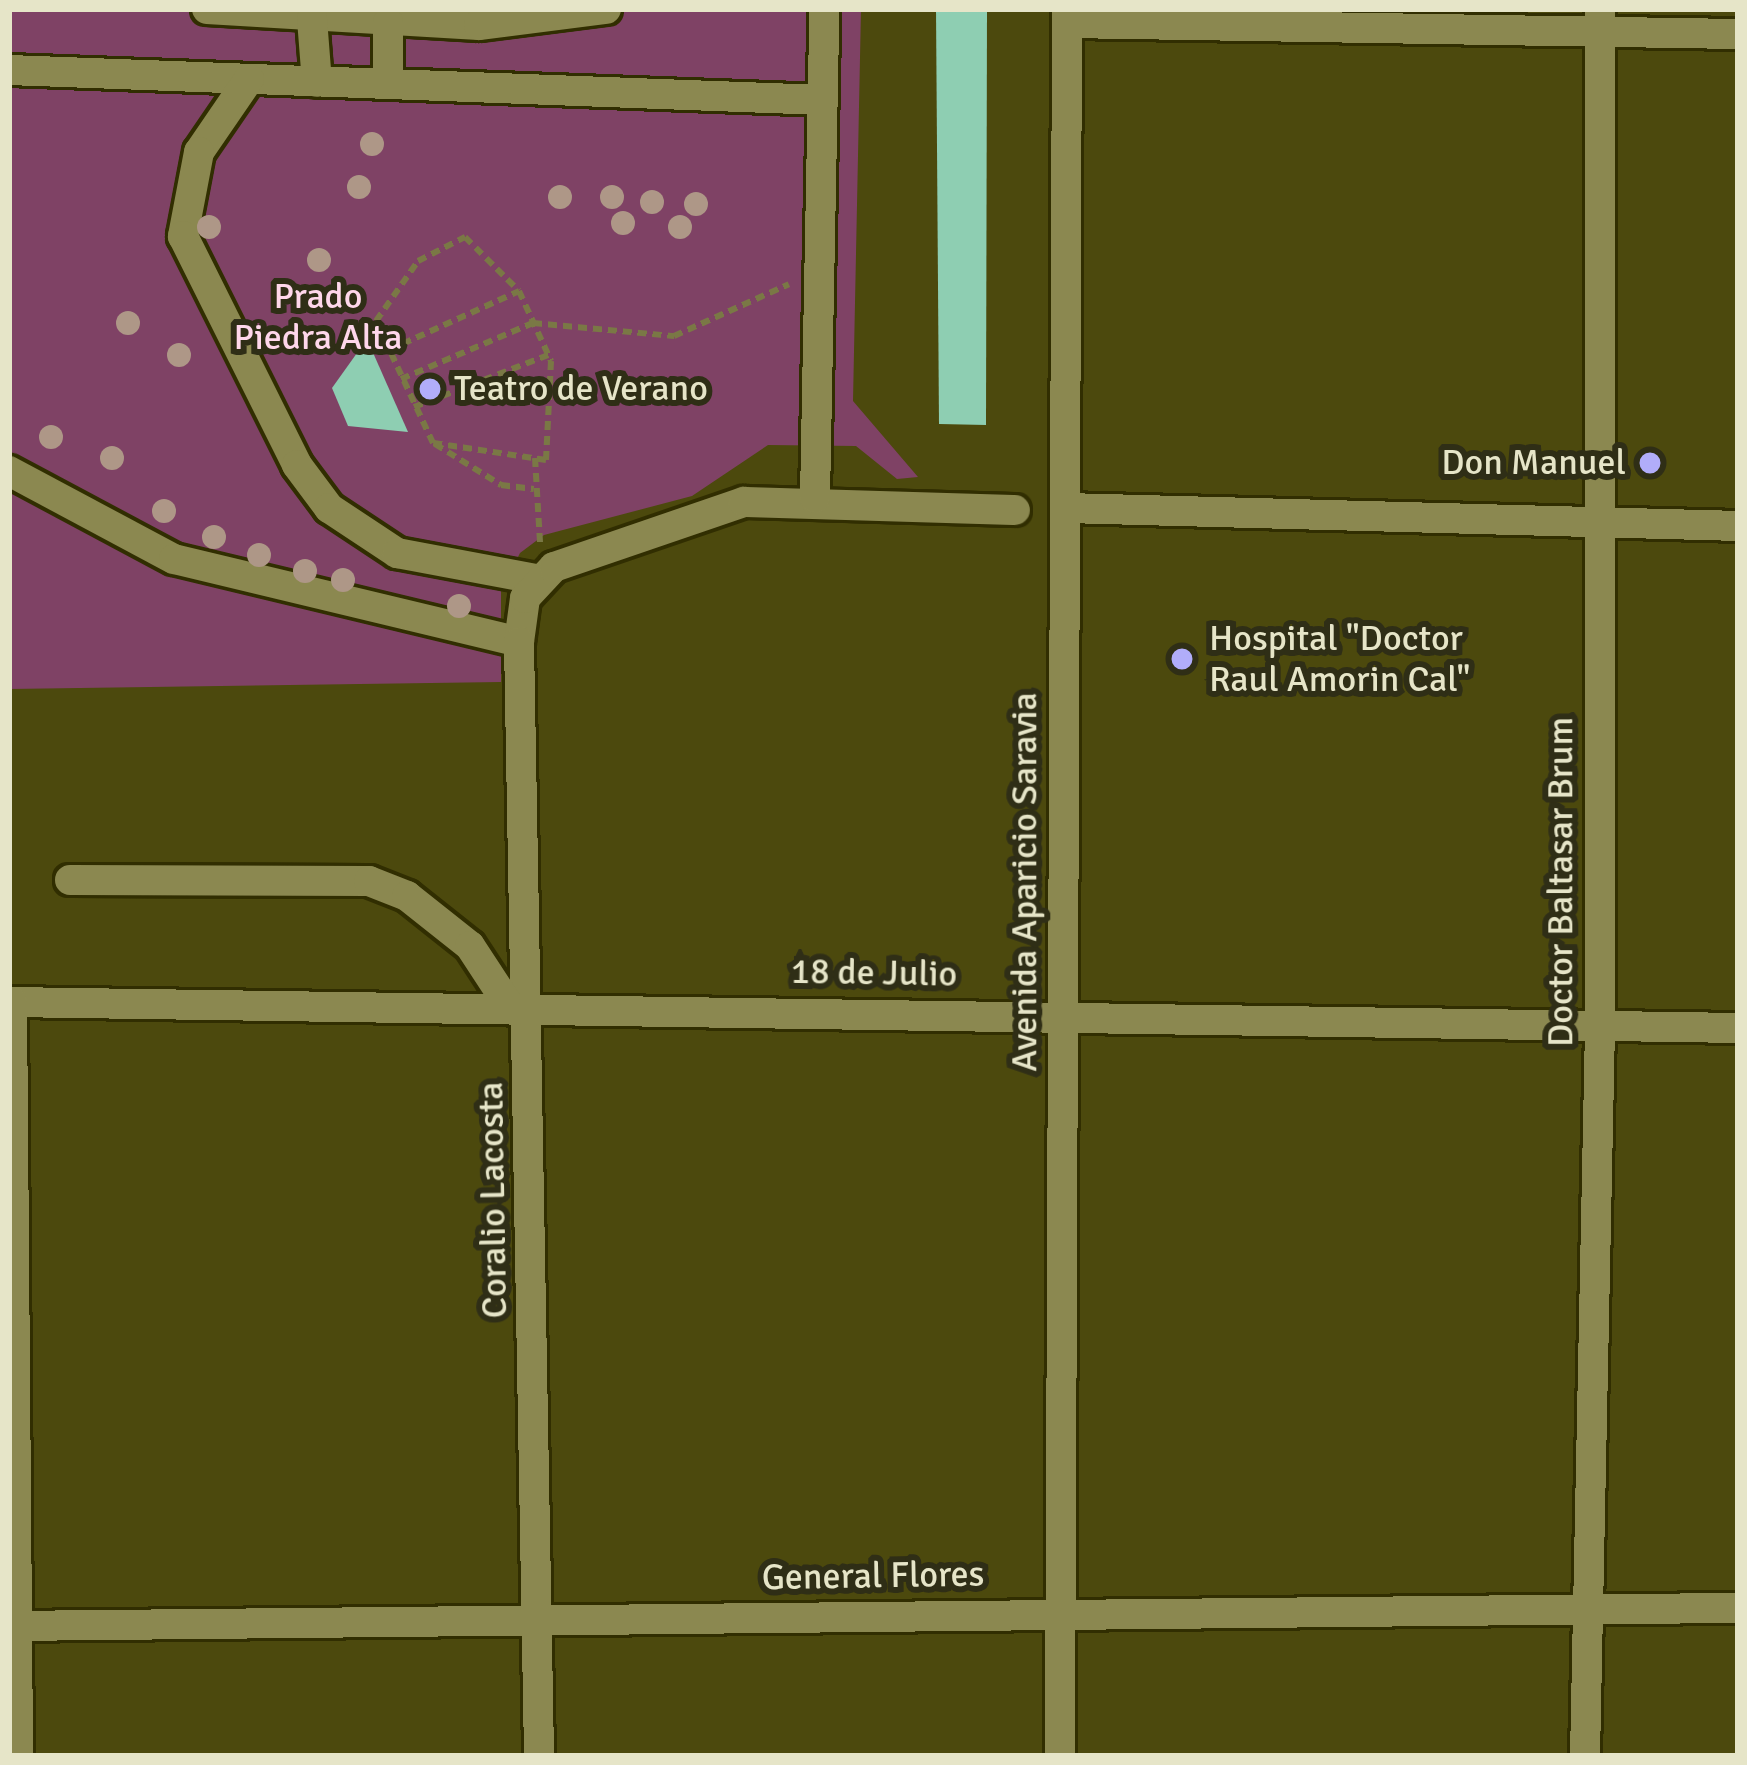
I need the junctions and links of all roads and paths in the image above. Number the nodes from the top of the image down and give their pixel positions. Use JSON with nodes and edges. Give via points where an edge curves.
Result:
{"nodes":[{"id":1,"x":207,"y":9,"type":"edge"},
{"id":2,"x":606,"y":9,"type":"edge"},
{"id":3,"x":824,"y":9,"type":"edge"},
{"id":4,"x":363,"y":15,"type":"edge"},
{"id":5,"x":1067,"y":16,"type":"edge"},
{"id":6,"x":312,"y":19,"type":"junction"},
{"id":7,"x":1600,"y":21,"type":"edge"},
{"id":8,"x":1738,"y":34,"type":"edge"},
{"id":9,"x":9,"y":70,"type":"edge"},
{"id":10,"x":249,"y":79,"type":"junction"},
{"id":11,"x":316,"y":82,"type":"junction"},
{"id":12,"x":388,"y":83,"type":"junction"},
{"id":13,"x":823,"y":100,"type":"junction"},
{"id":14,"x":819,"y":270,"type":"junction"},
{"id":15,"x":519,"y":291,"type":"junction"},
{"id":16,"x":533,"y":323,"type":"junction"},
{"id":17,"x":389,"y":350,"type":"junction"},
{"id":18,"x":548,"y":355,"type":"junction"},
{"id":19,"x":401,"y":379,"type":"junction"},
{"id":20,"x":414,"y":407,"type":"junction"},
{"id":21,"x":433,"y":442,"type":"junction"},
{"id":22,"x":535,"y":458,"type":"junction"},
{"id":23,"x":9,"y":471,"type":"edge"},
{"id":24,"x":534,"y":489,"type":"junction"},
{"id":25,"x":815,"y":498,"type":"junction"},
{"id":26,"x":1066,"y":508,"type":"junction"},
{"id":27,"x":1015,"y":510,"type":"dead end"},
{"id":28,"x":1602,"y":524,"type":"junction"},
{"id":29,"x":1738,"y":526,"type":"edge"},
{"id":30,"x":545,"y":573,"type":"junction"},
{"id":31,"x":519,"y":642,"type":"junction"},
{"id":32,"x":70,"y":880,"type":"dead end"},
{"id":33,"x":10,"y":1002,"type":"edge"},
{"id":34,"x":519,"y":1004,"type":"junction"},
{"id":35,"x":1063,"y":1017,"type":"junction"},
{"id":36,"x":1600,"y":1025,"type":"junction"},
{"id":37,"x":1738,"y":1028,"type":"edge"},
{"id":38,"x":1738,"y":1608,"type":"edge"},
{"id":39,"x":1589,"y":1611,"type":"junction"},
{"id":40,"x":1063,"y":1613,"type":"junction"},
{"id":41,"x":539,"y":1618,"type":"junction"},
{"id":42,"x":12,"y":1626,"type":"edge"},
{"id":43,"x":18,"y":1756,"type":"edge"},
{"id":44,"x":539,"y":1756,"type":"edge"},
{"id":45,"x":1060,"y":1756,"type":"edge"},
{"id":46,"x":1585,"y":1756,"type":"edge"}],
"edges":[{"from":1,"to":6,"type":"street"},
{"from":2,"to":4,"type":"street","via":[[540,22]]},
{"from":3,"to":13,"type":"street"},
{"from":4,"to":6,"type":"street"},
{"from":4,"to":12,"type":"street"},
{"from":5,"to":7,"type":"street"},
{"from":5,"to":26,"type":"street","name":"Avenida Aparicio Saravia"},
{"from":6,"to":11,"type":"street"},
{"from":7,"to":8,"type":"street"},
{"from":7,"to":28,"type":"street","name":"Doctor Baltasar Brum"},
{"from":9,"to":10,"type":"street"},
{"from":10,"to":11,"type":"street"},
{"from":10,"to":30,"type":"street","via":[[199,152],[183,236],[298,465],[355,531],[398,553]]},
{"from":11,"to":12,"type":"street"},
{"from":12,"to":13,"type":"street"},
{"from":13,"to":14,"type":"street"},
{"from":14,"to":16,"type":"path","via":[[674,336]]},
{"from":14,"to":25,"type":"street"},
{"from":15,"to":16,"type":"path"},
{"from":15,"to":17,"type":"path"},
{"from":15,"to":17,"type":"path","via":[[465,237],[418,260],[376,321]]},
{"from":16,"to":18,"type":"path"},
{"from":16,"to":19,"type":"path"},
{"from":17,"to":19,"type":"path"},
{"from":18,"to":20,"type":"path"},
{"from":18,"to":22,"type":"path","via":[[546,460]]},
{"from":19,"to":20,"type":"path"},
{"from":20,"to":21,"type":"path"},
{"from":21,"to":22,"type":"path"},
{"from":21,"to":24,"type":"path","via":[[501,485]]},
{"from":22,"to":24,"type":"path"},
{"from":23,"to":31,"type":"street","via":[[174,559]]},
{"from":24,"to":30,"type":"path"},
{"from":25,"to":27,"type":"street"},
{"from":25,"to":30,"type":"street","via":[[744,502]]},
{"from":26,"to":28,"type":"street"},
{"from":26,"to":35,"type":"street","name":"Avenida Aparicio Saravia"},
{"from":28,"to":29,"type":"street"},
{"from":28,"to":36,"type":"street","name":"Doctor Baltasar Brum"},
{"from":30,"to":31,"type":"street","name":"Coralio Lacosta"},
{"from":31,"to":34,"type":"street","name":"Coralio Lacosta"},
{"from":32,"to":34,"type":"street","via":[[369,881],[406,896],[470,946]]},
{"from":33,"to":34,"type":"street","name":"18 de Julio"},
{"from":33,"to":42,"type":"street"},
{"from":34,"to":35,"type":"street","name":"18 de Julio"},
{"from":34,"to":41,"type":"street","name":"Coralio Lacosta"},
{"from":35,"to":36,"type":"street","name":"18 de Julio"},
{"from":35,"to":40,"type":"street","name":"Avenida Aparicio Saravia"},
{"from":36,"to":37,"type":"street","name":"18 de Julio"},
{"from":36,"to":39,"type":"street","name":"Doctor Baltasar Brum"},
{"from":38,"to":39,"type":"street","name":"General Flores"},
{"from":39,"to":40,"type":"street","name":"General Flores"},
{"from":39,"to":46,"type":"street","name":"Doctor Baltasar Brum"},
{"from":40,"to":41,"type":"street","name":"General Flores"},
{"from":40,"to":45,"type":"street","name":"Avenida Aparicio Saravia"},
{"from":41,"to":42,"type":"street","name":"General Flores"},
{"from":41,"to":44,"type":"street","name":"Coralio Lacosta"},
{"from":42,"to":43,"type":"street"}]}
